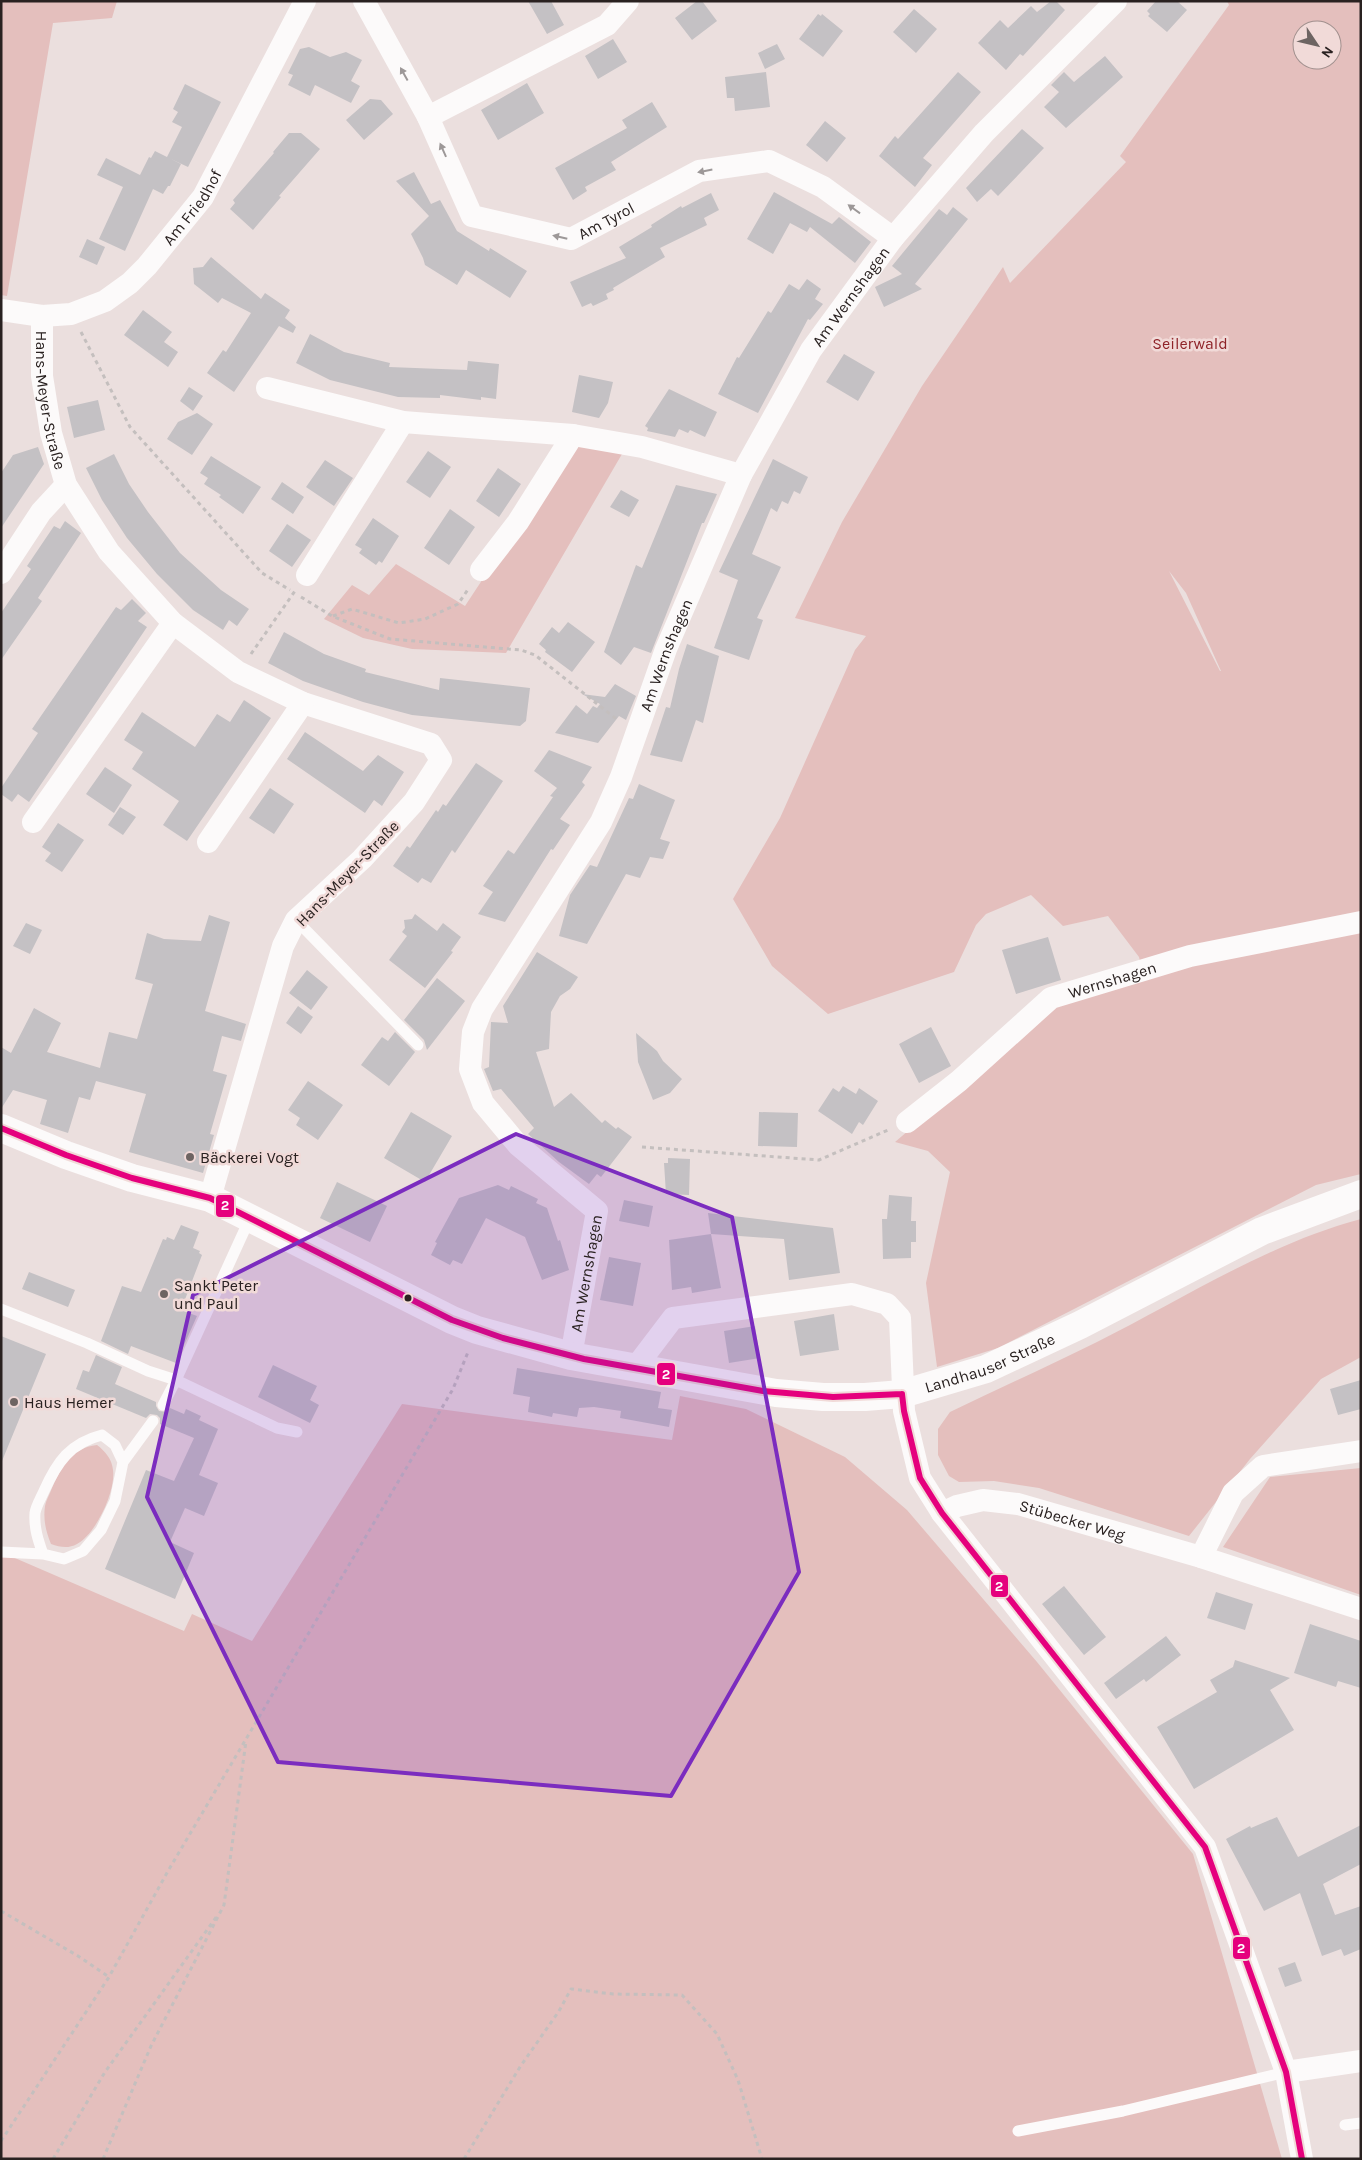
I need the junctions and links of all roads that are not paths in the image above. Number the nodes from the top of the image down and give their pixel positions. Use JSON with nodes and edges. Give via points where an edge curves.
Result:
{"nodes":[{"id":1,"x":305,"y":1,"type":"edge"},
{"id":2,"x":364,"y":1,"type":"edge"},
{"id":3,"x":628,"y":1,"type":"edge"},
{"id":4,"x":1116,"y":1,"type":"edge"},
{"id":5,"x":428,"y":117,"type":"junction"},
{"id":6,"x":893,"y":238,"type":"junction"},
{"id":7,"x":1,"y":310,"type":"edge"},
{"id":8,"x":42,"y":316,"type":"junction"},
{"id":9,"x":267,"y":388,"type":"dead end"},
{"id":10,"x":403,"y":422,"type":"junction"},
{"id":11,"x":573,"y":435,"type":"junction"},
{"id":12,"x":741,"y":475,"type":"junction"},
{"id":13,"x":66,"y":485,"type":"junction"},
{"id":14,"x":481,"y":570,"type":"road end"},
{"id":15,"x":1,"y":573,"type":"edge"},
{"id":16,"x":301,"y":584,"type":"road end"},
{"id":17,"x":172,"y":624,"type":"junction"},
{"id":18,"x":303,"y":703,"type":"junction"},
{"id":19,"x":33,"y":822,"type":"dead end"},
{"id":20,"x":208,"y":842,"type":"dead end"},
{"id":21,"x":296,"y":920,"type":"junction"},
{"id":22,"x":1361,"y":922,"type":"edge"},
{"id":23,"x":418,"y":1045,"type":"dead end"},
{"id":24,"x":907,"y":1122,"type":"road end"},
{"id":25,"x":1,"y":1128,"type":"edge"},
{"id":26,"x":1361,"y":1194,"type":"edge"},
{"id":27,"x":210,"y":1198,"type":"junction"},
{"id":28,"x":250,"y":1218,"type":"junction"},
{"id":29,"x":1,"y":1309,"type":"edge"},
{"id":30,"x":571,"y":1356,"type":"junction"},
{"id":31,"x":635,"y":1368,"type":"junction"},
{"id":32,"x":176,"y":1380,"type":"junction"},
{"id":33,"x":902,"y":1394,"type":"junction"},
{"id":34,"x":163,"y":1405,"type":"dead end"},
{"id":35,"x":154,"y":1422,"type":"dead end"},
{"id":36,"x":297,"y":1432,"type":"dead end"},
{"id":37,"x":1361,"y":1452,"type":"edge"},
{"id":38,"x":123,"y":1462,"type":"junction"},
{"id":39,"x":942,"y":1513,"type":"junction"},
{"id":40,"x":1,"y":1552,"type":"edge"},
{"id":41,"x":43,"y":1554,"type":"junction"},
{"id":42,"x":1201,"y":1557,"type":"junction"},
{"id":43,"x":1361,"y":1609,"type":"edge"},
{"id":44,"x":1361,"y":2061,"type":"edge"},
{"id":45,"x":1286,"y":2072,"type":"junction"},
{"id":46,"x":1361,"y":2123,"type":"edge"},
{"id":47,"x":1345,"y":2125,"type":"dead end"},
{"id":48,"x":1018,"y":2131,"type":"dead end"},
{"id":49,"x":1302,"y":2159,"type":"edge"}],
"edges":[{"from":1,"to":8,"type":"street","name":"Am Friedhof","via":[[203,197],[147,266],[105,301],[71,314]]},
{"from":5,"to":2,"type":"street","name":"Am Tyrol","one_way":true},
{"from":3,"to":5,"type":"street","via":[[607,26]]},
{"from":4,"to":6,"type":"street","name":"Am Wernshagen","via":[[984,133]]},
{"from":6,"to":5,"type":"street","name":"Am Tyrol","one_way":true,"via":[[823,187],[769,162],[699,171],[571,239],[472,216]]},
{"from":6,"to":12,"type":"street","name":"Am Wernshagen","via":[[811,350]]},
{"from":7,"to":8,"type":"street","name":"Am Friedhof"},
{"from":8,"to":13,"type":"street","name":"Hans-Meyer-Straße","via":[[42,376],[51,433]]},
{"from":9,"to":10,"type":"street"},
{"from":10,"to":11,"type":"street"},
{"from":10,"to":16,"type":"street"},
{"from":11,"to":12,"type":"street","via":[[642,447]]},
{"from":11,"to":14,"type":"street","via":[[518,522]]},
{"from":12,"to":30,"type":"street","name":"Am Wernshagen","via":[[666,650],[622,777],[601,822],[482,1009],[473,1032],[470,1069],[483,1103],[518,1145],[597,1211]]},
{"from":13,"to":15,"type":"street","name":"Hans-Meyer-Straße","via":[[41,512]]},
{"from":13,"to":17,"type":"street","name":"Hans-Meyer-Straße","via":[[109,552]]},
{"from":17,"to":18,"type":"street","name":"Hans-Meyer-Straße","via":[[238,672]]},
{"from":17,"to":19,"type":"street"},
{"from":18,"to":20,"type":"street"},
{"from":18,"to":21,"type":"street","name":"Hans-Meyer-Straße","via":[[431,744],[441,760],[414,802],[362,860]]},
{"from":21,"to":23,"type":"lane"},
{"from":21,"to":27,"type":"street","name":"Hans-Meyer-Straße","via":[[283,946]]},
{"from":22,"to":24,"type":"street","name":"Wernshagen","via":[[1190,956],[1051,998],[959,1081]]},
{"from":25,"to":27,"type":"street","via":[[132,1178]]},
{"from":26,"to":33,"type":"street","name":"Landhauser Straße","via":[[1262,1231],[986,1370]]},
{"from":27,"to":28,"type":"street"},
{"from":28,"to":30,"type":"street","via":[[477,1330]]},
{"from":28,"to":32,"type":"lane"},
{"from":29,"to":32,"type":"lane"},
{"from":30,"to":31,"type":"street"},
{"from":31,"to":33,"type":"street","via":[[776,1393],[831,1397]]},
{"from":31,"to":33,"type":"street","name":"Landhauser Straße","via":[[673,1318],[852,1294],[887,1304],[900,1318]]},
{"from":32,"to":34,"type":"lane"},
{"from":32,"to":36,"type":"lane","via":[[277,1428]]},
{"from":33,"to":39,"type":"street","via":[[920,1478]]},
{"from":35,"to":38,"type":"lane"},
{"from":37,"to":42,"type":"street","via":[[1263,1466],[1233,1493]]},
{"from":38,"to":41,"type":"lane","via":[[115,1501],[101,1530],[83,1551],[64,1559]]},
{"from":38,"to":41,"type":"lane","via":[[116,1445],[102,1434],[69,1450],[52,1472],[35,1510],[36,1534]]},
{"from":39,"to":42,"type":"street","name":"Stübecker Weg","via":[[983,1500],[1018,1504]]},
{"from":39,"to":45,"type":"street","via":[[1205,1847]]},
{"from":40,"to":41,"type":"lane"},
{"from":42,"to":43,"type":"street","name":"Stübecker Weg"},
{"from":44,"to":45,"type":"street"},
{"from":45,"to":48,"type":"lane"},
{"from":45,"to":49,"type":"street"},
{"from":46,"to":47,"type":"lane"}]}
